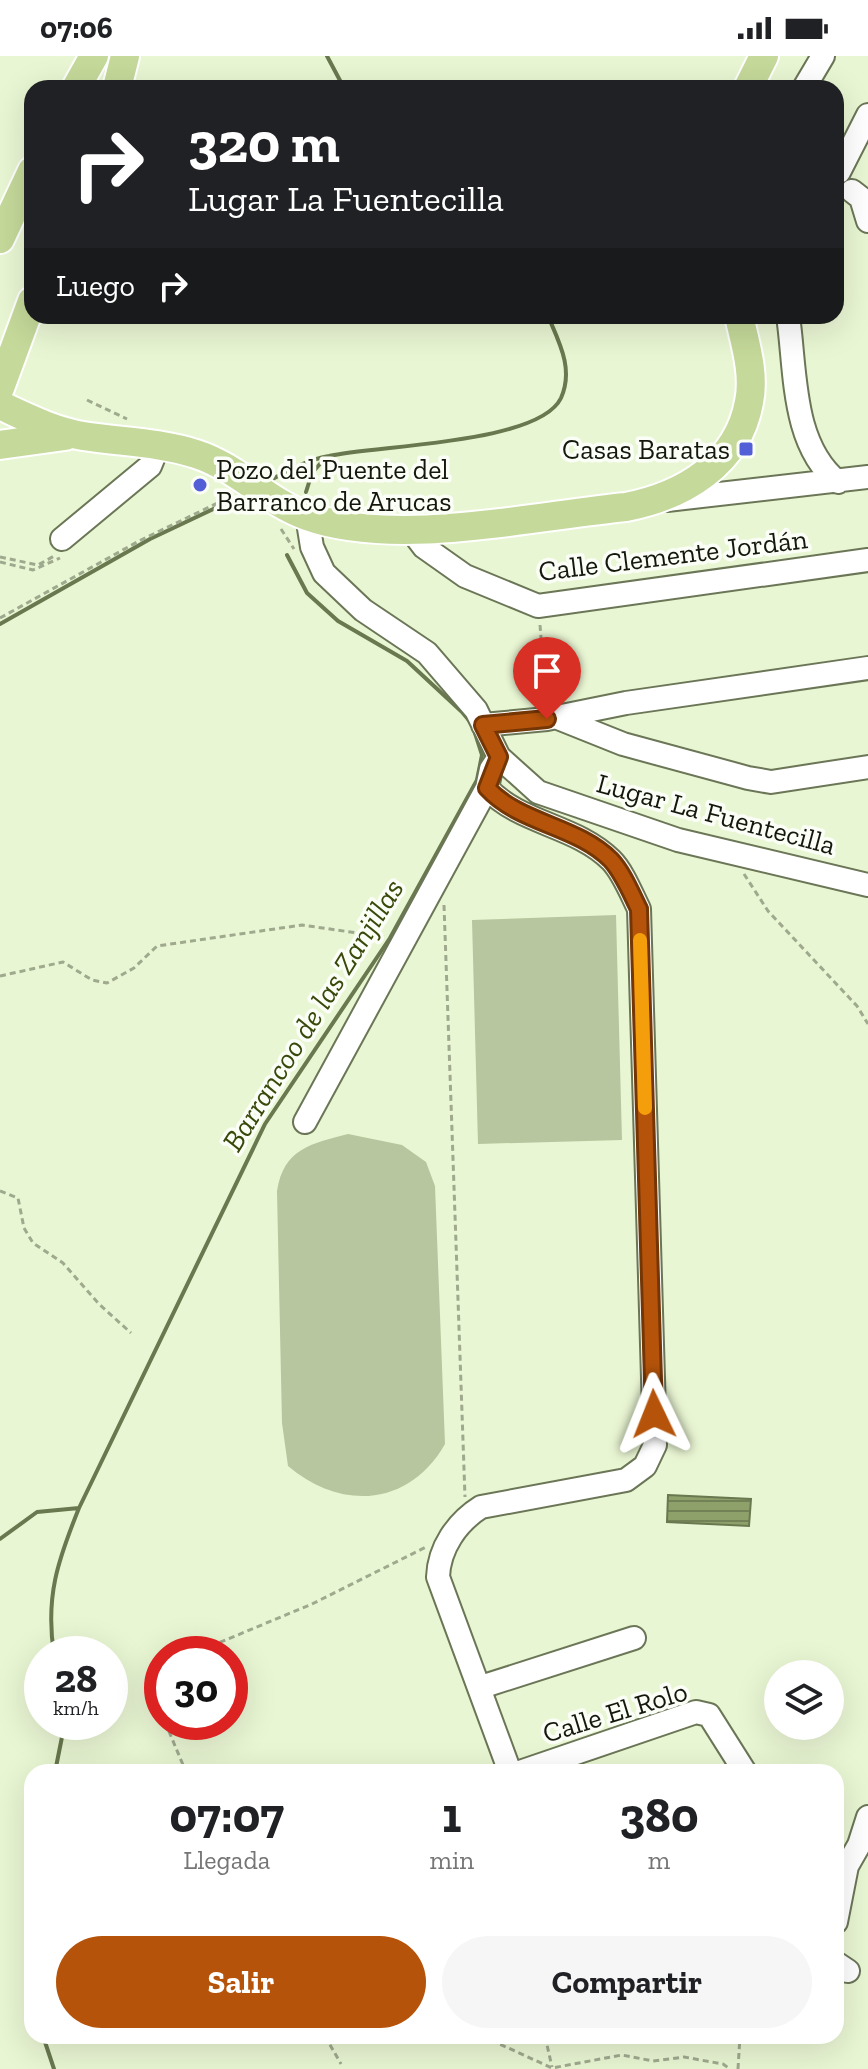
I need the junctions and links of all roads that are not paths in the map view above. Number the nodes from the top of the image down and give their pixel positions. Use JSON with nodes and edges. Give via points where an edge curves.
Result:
{"nodes":[{"id":1,"x":94,"y":56,"type":"edge"},
{"id":2,"x":125,"y":56,"type":"edge"},
{"id":3,"x":764,"y":56,"type":"edge"},
{"id":4,"x":823,"y":56,"type":"edge"},
{"id":5,"x":80,"y":80,"type":"edge"},
{"id":6,"x":119,"y":80,"type":"edge"},
{"id":7,"x":752,"y":80,"type":"edge"},
{"id":8,"x":809,"y":80,"type":"edge"},
{"id":9,"x":868,"y":115,"type":"edge"},
{"id":10,"x":844,"y":162,"type":"edge"},
{"id":11,"x":24,"y":188,"type":"edge"},
{"id":12,"x":852,"y":191,"type":"dead end"},
{"id":13,"x":868,"y":221,"type":"edge"},
{"id":14,"x":0,"y":239,"type":"edge"},
{"id":15,"x":25,"y":324,"type":"edge"},
{"id":16,"x":740,"y":324,"type":"edge"},
{"id":17,"x":789,"y":324,"type":"edge"},
{"id":18,"x":1,"y":406,"type":"edge"},
{"id":19,"x":82,"y":436,"type":"junction"},
{"id":20,"x":159,"y":444,"type":"junction"},
{"id":21,"x":0,"y":445,"type":"edge"},
{"id":22,"x":868,"y":477,"type":"edge"},
{"id":23,"x":838,"y":482,"type":"junction"},
{"id":24,"x":652,"y":502,"type":"junction"},
{"id":25,"x":287,"y":516,"type":"junction"},
{"id":26,"x":411,"y":530,"type":"junction"},
{"id":27,"x":64,"y":547,"type":"road end"},
{"id":28,"x":868,"y":560,"type":"edge"},
{"id":29,"x":868,"y":668,"type":"edge"},
{"id":30,"x":552,"y":718,"type":"junction"},
{"id":31,"x":483,"y":725,"type":"junction"},
{"id":32,"x":499,"y":757,"type":"junction"},
{"id":33,"x":868,"y":767,"type":"edge"},
{"id":34,"x":487,"y":788,"type":"junction"},
{"id":35,"x":868,"y":885,"type":"edge"},
{"id":36,"x":305,"y":1122,"type":"dead end"},
{"id":37,"x":634,"y":1638,"type":"dead end"},
{"id":38,"x":481,"y":1687,"type":"junction"},
{"id":39,"x":507,"y":1764,"type":"edge"},
{"id":40,"x":543,"y":1764,"type":"edge"},
{"id":41,"x":740,"y":1764,"type":"edge"},
{"id":42,"x":868,"y":1817,"type":"edge"},
{"id":43,"x":844,"y":1881,"type":"edge"}],
"edges":[{"from":1,"to":5,"type":"main road"},
{"from":2,"to":6,"type":"main road"},
{"from":3,"to":7,"type":"main road"},
{"from":4,"to":8,"type":"street"},
{"from":9,"to":10,"type":"street"},
{"from":11,"to":14,"type":"main road"},
{"from":12,"to":13,"type":"street","via":[[861,198]]},
{"from":15,"to":18,"type":"main road"},
{"from":16,"to":24,"type":"main road","via":[[750,379],[743,423],[718,463],[698,482]]},
{"from":17,"to":23,"type":"street","via":[[808,443]]},
{"from":18,"to":19,"type":"main road","via":[[46,427]]},
{"from":19,"to":20,"type":"main road"},
{"from":19,"to":21,"type":"main road"},
{"from":20,"to":25,"type":"main road","via":[[220,473]]},
{"from":20,"to":27,"type":"street","via":[[150,466]]},
{"from":22,"to":23,"type":"street"},
{"from":23,"to":24,"type":"street","via":[[806,481]]},
{"from":24,"to":26,"type":"main road"},
{"from":25,"to":26,"type":"main road"},
{"from":25,"to":31,"type":"street","name":"Lugar La Fuentecilla","via":[[312,547],[324,573],[363,610],[427,653]]},
{"from":26,"to":28,"type":"street","name":"Calle Clemente Jordán","via":[[424,547],[465,576],[538,606]]},
{"from":29,"to":30,"type":"street"},
{"from":30,"to":31,"type":"street"},
{"from":30,"to":33,"type":"street","via":[[623,744],[771,782]]},
{"from":31,"to":32,"type":"street","name":"Lugar La Fuentecilla"},
{"from":32,"to":34,"type":"street"},
{"from":32,"to":35,"type":"street","name":"Lugar La Fuentecilla","via":[[538,792],[585,811],[732,854]]},
{"from":34,"to":36,"type":"street"},
{"from":34,"to":38,"type":"street","via":[[500,802],[588,842],[612,861],[639,909],[655,1445],[645,1466],[626,1480],[481,1507],[460,1525],[439,1556],[438,1577]]},
{"from":37,"to":38,"type":"street"},
{"from":38,"to":39,"type":"street"},
{"from":40,"to":41,"type":"street","name":"Calle El Rolo","via":[[696,1712],[709,1715]]},
{"from":42,"to":43,"type":"street"}]}
